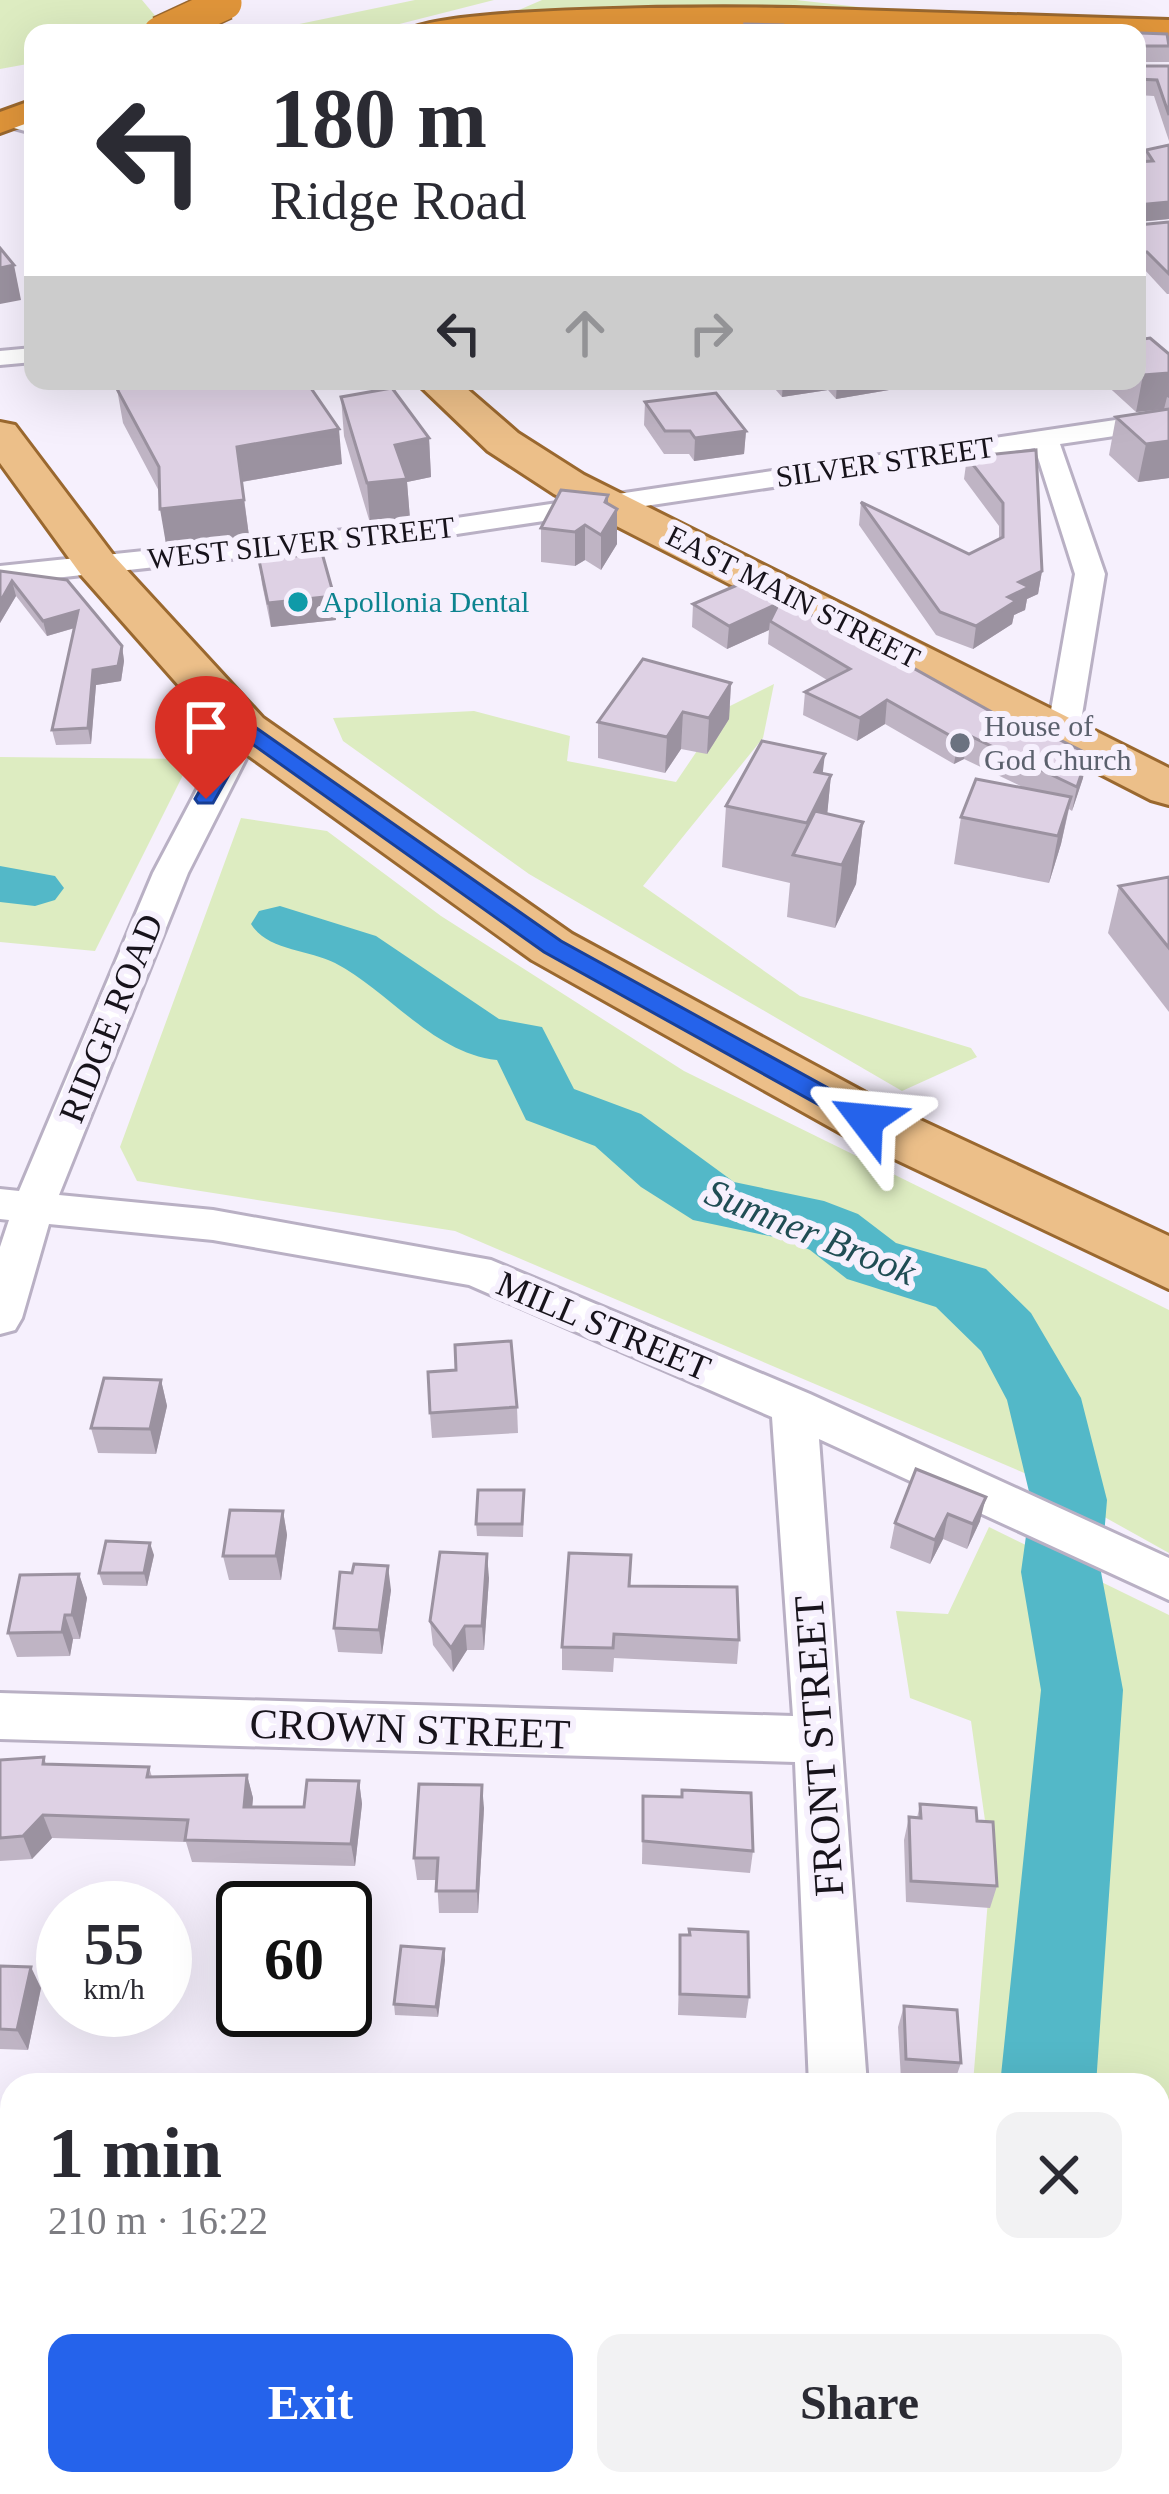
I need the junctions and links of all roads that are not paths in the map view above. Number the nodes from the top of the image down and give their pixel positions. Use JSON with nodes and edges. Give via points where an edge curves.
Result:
{"nodes":[{"id":1,"x":520,"y":0,"type":"edge"},
{"id":2,"x":833,"y":0,"type":"edge"},
{"id":3,"x":906,"y":0,"type":"edge"},
{"id":4,"x":227,"y":2,"type":"edge"},
{"id":5,"x":179,"y":24,"type":"edge"},
{"id":6,"x":433,"y":24,"type":"edge"},
{"id":7,"x":506,"y":24,"type":"edge"},
{"id":8,"x":1133,"y":24,"type":"edge"},
{"id":9,"x":1169,"y":25,"type":"edge"},
{"id":10,"x":444,"y":390,"type":"edge"},
{"id":11,"x":1169,"y":420,"type":"edge"},
{"id":12,"x":0,"y":434,"type":"edge"},
{"id":13,"x":1045,"y":438,"type":"junction"},
{"id":14,"x":602,"y":505,"type":"junction"},
{"id":15,"x":98,"y":566,"type":"junction"},
{"id":16,"x":0,"y":575,"type":"edge"},
{"id":17,"x":245,"y":729,"type":"junction"},
{"id":18,"x":1063,"y":733,"type":"junction"},
{"id":19,"x":1169,"y":789,"type":"edge"},
{"id":20,"x":16,"y":1205,"type":"edge"},
{"id":21,"x":1169,"y":1264,"type":"edge"},
{"id":22,"x":0,"y":1318,"type":"edge"},
{"id":23,"x":794,"y":1407,"type":"junction"},
{"id":24,"x":1169,"y":1580,"type":"edge"},
{"id":25,"x":0,"y":1717,"type":"edge"},
{"id":26,"x":820,"y":1740,"type":"junction"},
{"id":27,"x":837,"y":2073,"type":"edge"}],
"edges":[{"from":1,"to":6,"type":"highway"},
{"from":2,"to":9,"type":"highway"},
{"from":3,"to":9,"type":"highway"},
{"from":4,"to":5,"type":"highway","bridge":true},
{"from":7,"to":8,"type":"highway","via":[[698,12]]},
{"from":10,"to":14,"type":"main road","name":"EAST MAIN STREET","via":[[506,449]]},
{"from":11,"to":13,"type":"street","name":"SILVER STREET"},
{"from":12,"to":15,"type":"main road"},
{"from":13,"to":14,"type":"street","name":"SILVER STREET"},
{"from":13,"to":18,"type":"street","via":[[1090,574]]},
{"from":14,"to":15,"type":"street","name":"WEST SILVER STREET"},
{"from":14,"to":18,"type":"main road","name":"EAST MAIN STREET"},
{"from":15,"to":16,"type":"street","name":"WEST SILVER STREET"},
{"from":15,"to":17,"type":"main road"},
{"from":17,"to":20,"type":"street","name":"RIDGE ROAD"},
{"from":17,"to":21,"type":"main road","via":[[552,946],[866,1120]]},
{"from":18,"to":19,"type":"main road","name":"EAST MAIN STREET"},
{"from":20,"to":22,"type":"street","name":"RIDGE ROAD"},
{"from":20,"to":23,"type":"street","name":"MILL STREET","via":[[213,1225],[476,1271]]},
{"from":23,"to":24,"type":"street","name":"MILL STREET"},
{"from":23,"to":26,"type":"street","name":"FRONT STREET"},
{"from":25,"to":26,"type":"street","name":"CROWN STREET"},
{"from":26,"to":27,"type":"street","name":"FRONT STREET"}]}
